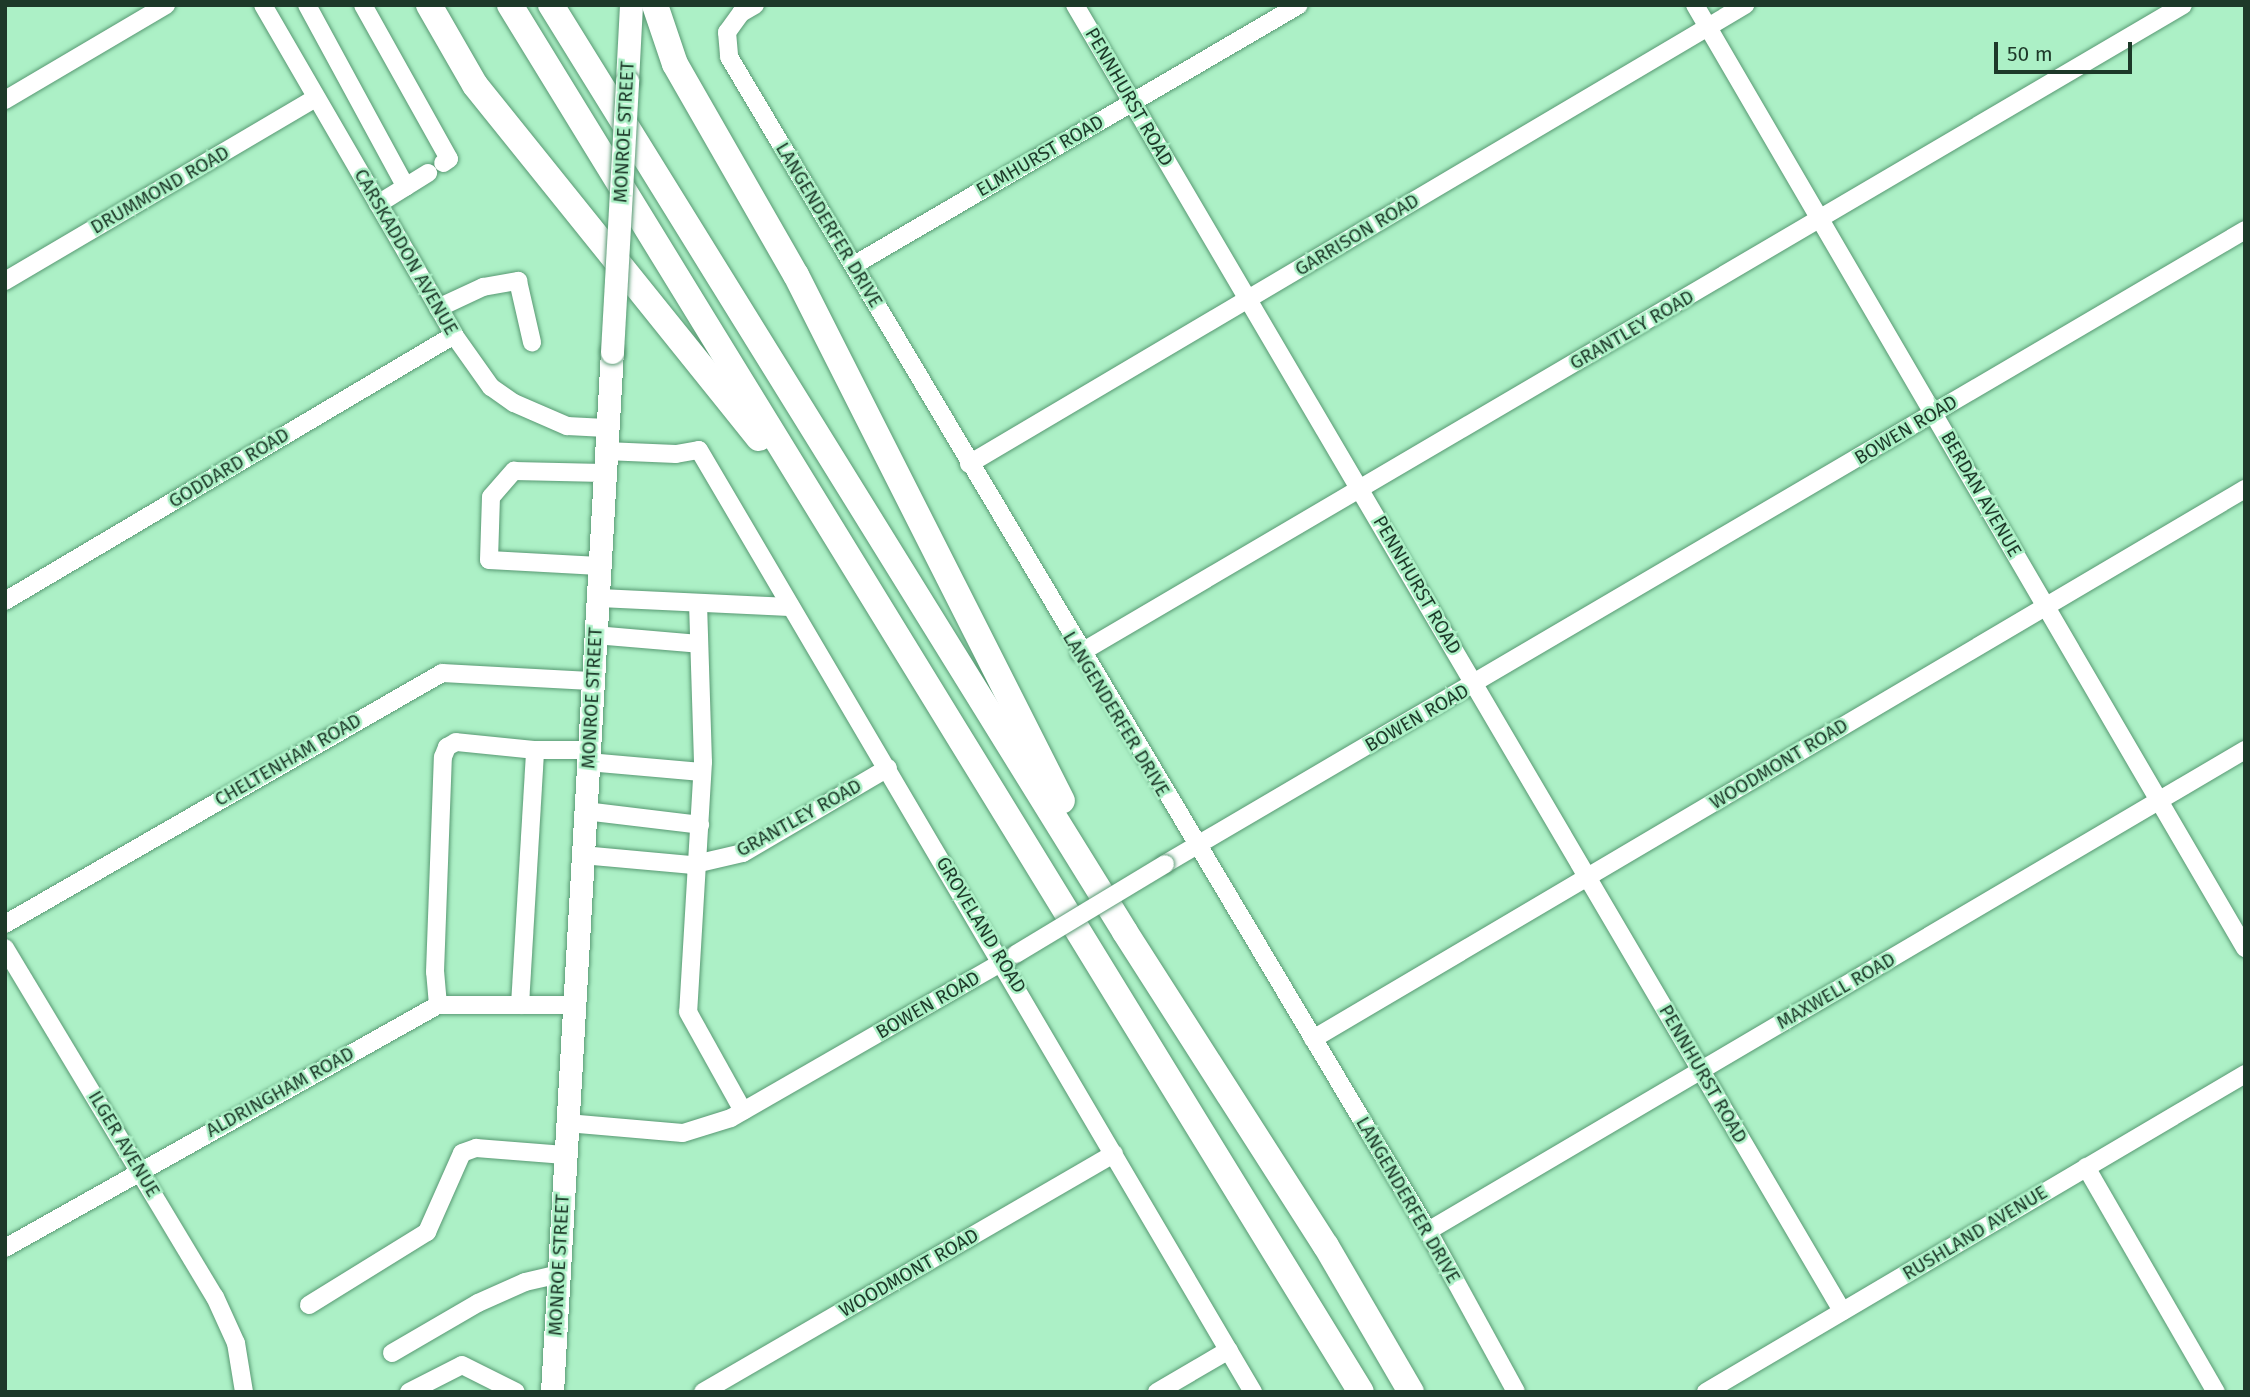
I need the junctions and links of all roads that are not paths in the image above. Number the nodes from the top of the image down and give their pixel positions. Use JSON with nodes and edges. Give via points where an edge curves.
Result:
{"nodes":[{"id":1,"x":166,"y":5,"type":"edge"},
{"id":2,"x":263,"y":5,"type":"edge"},
{"id":3,"x":307,"y":5,"type":"edge"},
{"id":4,"x":363,"y":5,"type":"edge"},
{"id":5,"x":429,"y":5,"type":"edge"},
{"id":6,"x":510,"y":5,"type":"edge"},
{"id":7,"x":551,"y":5,"type":"edge"},
{"id":8,"x":631,"y":5,"type":"edge"},
{"id":9,"x":654,"y":5,"type":"edge"},
{"id":10,"x":755,"y":5,"type":"edge"},
{"id":11,"x":1075,"y":5,"type":"edge"},
{"id":12,"x":1299,"y":5,"type":"edge"},
{"id":13,"x":1695,"y":5,"type":"edge"},
{"id":14,"x":1745,"y":5,"type":"edge"},
{"id":15,"x":2183,"y":5,"type":"edge"},
{"id":16,"x":1708,"y":27,"type":"junction"},
{"id":17,"x":316,"y":98,"type":"junction"},
{"id":18,"x":5,"y":100,"type":"edge"},
{"id":19,"x":1132,"y":103,"type":"junction"},
{"id":20,"x":443,"y":163,"type":"dead end"},
{"id":21,"x":428,"y":173,"type":"dead end"},
{"id":22,"x":405,"y":187,"type":"junction"},
{"id":23,"x":377,"y":204,"type":"junction"},
{"id":24,"x":1818,"y":221,"type":"junction"},
{"id":25,"x":2245,"y":230,"type":"edge"},
{"id":26,"x":854,"y":265,"type":"junction"},
{"id":27,"x":5,"y":281,"type":"edge"},
{"id":28,"x":1248,"y":299,"type":"junction"},
{"id":29,"x":438,"y":308,"type":"junction"},
{"id":30,"x":454,"y":335,"type":"junction"},
{"id":31,"x":532,"y":342,"type":"dead end"},
{"id":32,"x":1935,"y":413,"type":"junction"},
{"id":33,"x":605,"y":451,"type":"junction"},
{"id":34,"x":969,"y":464,"type":"junction"},
{"id":35,"x":1362,"y":489,"type":"junction"},
{"id":36,"x":2245,"y":489,"type":"edge"},
{"id":37,"x":599,"y":566,"type":"junction"},
{"id":38,"x":598,"y":598,"type":"junction"},
{"id":39,"x":5,"y":601,"type":"edge"},
{"id":40,"x":698,"y":603,"type":"junction"},
{"id":41,"x":791,"y":607,"type":"junction"},
{"id":42,"x":2046,"y":607,"type":"junction"},
{"id":43,"x":595,"y":635,"type":"junction"},
{"id":44,"x":699,"y":644,"type":"junction"},
{"id":45,"x":1080,"y":653,"type":"junction"},
{"id":46,"x":591,"y":681,"type":"junction"},
{"id":47,"x":1474,"y":685,"type":"junction"},
{"id":48,"x":965,"y":744,"type":"junction"},
{"id":49,"x":535,"y":750,"type":"junction"},
{"id":50,"x":2245,"y":750,"type":"edge"},
{"id":51,"x":588,"y":756,"type":"junction"},
{"id":52,"x":888,"y":768,"type":"junction"},
{"id":53,"x":702,"y":772,"type":"junction"},
{"id":54,"x":2160,"y":801,"type":"junction"},
{"id":55,"x":585,"y":811,"type":"junction"},
{"id":56,"x":700,"y":825,"type":"junction"},
{"id":57,"x":1196,"y":848,"type":"junction"},
{"id":58,"x":582,"y":855,"type":"junction"},
{"id":59,"x":698,"y":863,"type":"junction"},
{"id":60,"x":1588,"y":877,"type":"junction"},
{"id":61,"x":5,"y":924,"type":"edge"},
{"id":62,"x":5,"y":948,"type":"edge"},
{"id":63,"x":2245,"y":948,"type":"edge"},
{"id":64,"x":1009,"y":958,"type":"junction"},
{"id":65,"x":438,"y":1005,"type":"junction"},
{"id":66,"x":520,"y":1005,"type":"junction"},
{"id":67,"x":574,"y":1005,"type":"junction"},
{"id":68,"x":1313,"y":1039,"type":"junction"},
{"id":69,"x":1701,"y":1070,"type":"junction"},
{"id":70,"x":2245,"y":1073,"type":"edge"},
{"id":71,"x":743,"y":1111,"type":"junction"},
{"id":72,"x":567,"y":1123,"type":"junction"},
{"id":73,"x":1115,"y":1154,"type":"junction"},
{"id":74,"x":565,"y":1155,"type":"junction"},
{"id":75,"x":2086,"y":1167,"type":"junction"},
{"id":76,"x":139,"y":1170,"type":"junction"},
{"id":77,"x":1308,"y":1218,"type":"junction"},
{"id":78,"x":1428,"y":1231,"type":"junction"},
{"id":79,"x":5,"y":1248,"type":"edge"},
{"id":80,"x":559,"y":1274,"type":"junction"},
{"id":81,"x":309,"y":1305,"type":"dead end"},
{"id":82,"x":1842,"y":1311,"type":"junction"},
{"id":83,"x":1229,"y":1350,"type":"junction"},
{"id":84,"x":392,"y":1353,"type":"dead end"},
{"id":85,"x":239,"y":1389,"type":"edge"},
{"id":86,"x":410,"y":1392,"type":"edge"},
{"id":87,"x":516,"y":1392,"type":"edge"},
{"id":88,"x":552,"y":1392,"type":"edge"},
{"id":89,"x":702,"y":1392,"type":"edge"},
{"id":90,"x":1157,"y":1392,"type":"edge"},
{"id":91,"x":1253,"y":1392,"type":"edge"},
{"id":92,"x":1361,"y":1392,"type":"edge"},
{"id":93,"x":1411,"y":1392,"type":"edge"},
{"id":94,"x":1516,"y":1392,"type":"edge"},
{"id":95,"x":1706,"y":1392,"type":"edge"},
{"id":96,"x":2216,"y":1392,"type":"edge"}],
"edges":[{"from":1,"to":18,"type":"street"},
{"from":2,"to":17,"type":"street","name":"CARSKADDON AVENUE"},
{"from":3,"to":22,"type":"street"},
{"from":4,"to":20,"type":"street","via":[[449,159]]},
{"from":5,"to":48,"type":"highway","via":[[475,85],[747,421]]},
{"from":6,"to":48,"type":"highway"},
{"from":7,"to":77,"type":"highway","via":[[1117,920]]},
{"from":8,"to":33,"type":"main road","name":"MONROE STREET","bridge":true},
{"from":9,"to":77,"type":"highway","via":[[675,64],[796,275],[1056,791],[1253,1109]]},
{"from":10,"to":26,"type":"street","name":"LANGENDERFER DRIVE","via":[[741,13],[727,32],[729,57]]},
{"from":11,"to":19,"type":"street","name":"PENNHURST ROAD"},
{"from":12,"to":19,"type":"street","name":"ELMHURST ROAD"},
{"from":13,"to":16,"type":"street","name":"BERDAN AVENUE"},
{"from":14,"to":16,"type":"street","name":"GARRISON ROAD"},
{"from":15,"to":24,"type":"street","name":"GRANTLEY ROAD"},
{"from":16,"to":24,"type":"street","name":"BERDAN AVENUE"},
{"from":16,"to":28,"type":"street","name":"GARRISON ROAD"},
{"from":17,"to":23,"type":"street","name":"CARSKADDON AVENUE"},
{"from":17,"to":27,"type":"street","name":"DRUMMOND ROAD"},
{"from":19,"to":26,"type":"street","name":"ELMHURST ROAD"},
{"from":19,"to":28,"type":"street","name":"PENNHURST ROAD"},
{"from":21,"to":22,"type":"street"},
{"from":22,"to":23,"type":"street"},
{"from":23,"to":29,"type":"street","name":"CARSKADDON AVENUE"},
{"from":24,"to":32,"type":"street","name":"BERDAN AVENUE"},
{"from":24,"to":35,"type":"street","name":"GRANTLEY ROAD"},
{"from":25,"to":32,"type":"street","name":"BOWEN ROAD"},
{"from":26,"to":34,"type":"street","name":"LANGENDERFER DRIVE"},
{"from":28,"to":34,"type":"street","name":"GARRISON ROAD"},
{"from":28,"to":35,"type":"street","name":"PENNHURST ROAD"},
{"from":29,"to":30,"type":"street","name":"CARSKADDON AVENUE"},
{"from":29,"to":31,"type":"street","via":[[483,287],[518,281]]},
{"from":30,"to":33,"type":"street","name":"CARSKADDON AVENUE","via":[[491,387]]},
{"from":30,"to":39,"type":"street","name":"GODDARD ROAD"},
{"from":32,"to":42,"type":"street","name":"BERDAN AVENUE"},
{"from":32,"to":47,"type":"street","name":"BOWEN ROAD"},
{"from":33,"to":37,"type":"main road","name":"MONROE STREET"},
{"from":33,"to":37,"type":"street","via":[[514,471],[491,497],[488,560]]},
{"from":33,"to":41,"type":"street","name":"GROVELAND ROAD","via":[[676,454],[694,448]]},
{"from":34,"to":45,"type":"street","name":"LANGENDERFER DRIVE"},
{"from":35,"to":45,"type":"street","name":"GRANTLEY ROAD"},
{"from":35,"to":47,"type":"street","name":"PENNHURST ROAD"},
{"from":36,"to":42,"type":"street","name":"WOODMONT ROAD"},
{"from":37,"to":38,"type":"main road","name":"MONROE STREET"},
{"from":38,"to":40,"type":"street"},
{"from":38,"to":43,"type":"main road","name":"MONROE STREET"},
{"from":40,"to":41,"type":"street"},
{"from":40,"to":44,"type":"street"},
{"from":41,"to":52,"type":"street","name":"GROVELAND ROAD"},
{"from":42,"to":54,"type":"street","name":"BERDAN AVENUE"},
{"from":42,"to":60,"type":"street","name":"WOODMONT ROAD"},
{"from":43,"to":44,"type":"street"},
{"from":43,"to":46,"type":"main road","name":"MONROE STREET"},
{"from":44,"to":53,"type":"street"},
{"from":45,"to":57,"type":"street","name":"LANGENDERFER DRIVE"},
{"from":46,"to":51,"type":"main road","name":"MONROE STREET"},
{"from":46,"to":61,"type":"street","name":"CHELTENHAM ROAD","via":[[442,673]]},
{"from":47,"to":57,"type":"street","name":"BOWEN ROAD"},
{"from":47,"to":60,"type":"street","name":"PENNHURST ROAD"},
{"from":48,"to":92,"type":"highway"},
{"from":49,"to":51,"type":"street"},
{"from":49,"to":65,"type":"street","via":[[456,742],[447,747],[443,757],[435,972]]},
{"from":49,"to":66,"type":"street"},
{"from":50,"to":54,"type":"street","name":"MAXWELL ROAD"},
{"from":51,"to":53,"type":"street"},
{"from":51,"to":55,"type":"main road","name":"MONROE STREET"},
{"from":52,"to":59,"type":"street","name":"GRANTLEY ROAD","via":[[743,853]]},
{"from":52,"to":64,"type":"street","name":"GROVELAND ROAD"},
{"from":53,"to":56,"type":"street"},
{"from":54,"to":63,"type":"street","name":"BERDAN AVENUE"},
{"from":54,"to":69,"type":"street","name":"MAXWELL ROAD"},
{"from":55,"to":56,"type":"street"},
{"from":55,"to":58,"type":"main road","name":"MONROE STREET"},
{"from":56,"to":59,"type":"street"},
{"from":57,"to":64,"type":"street","name":"BOWEN ROAD","bridge":true},
{"from":57,"to":68,"type":"street","name":"LANGENDERFER DRIVE"},
{"from":58,"to":59,"type":"street","name":"GRANTLEY ROAD"},
{"from":58,"to":67,"type":"main road","name":"MONROE STREET"},
{"from":59,"to":71,"type":"street","via":[[688,1012]]},
{"from":60,"to":68,"type":"street","name":"WOODMONT ROAD"},
{"from":60,"to":69,"type":"street","name":"PENNHURST ROAD"},
{"from":62,"to":76,"type":"street","name":"ILGER AVENUE"},
{"from":64,"to":71,"type":"street","name":"BOWEN ROAD"},
{"from":64,"to":73,"type":"street","name":"GROVELAND ROAD"},
{"from":65,"to":66,"type":"street","name":"ALDRINGHAM ROAD"},
{"from":65,"to":76,"type":"street","name":"ALDRINGHAM ROAD"},
{"from":66,"to":67,"type":"street","name":"ALDRINGHAM ROAD"},
{"from":67,"to":72,"type":"main road","name":"MONROE STREET"},
{"from":68,"to":78,"type":"street","name":"LANGENDERFER DRIVE"},
{"from":69,"to":78,"type":"street","name":"MAXWELL ROAD"},
{"from":69,"to":82,"type":"street","name":"PENNHURST ROAD"},
{"from":70,"to":75,"type":"street","name":"RUSHLAND AVENUE"},
{"from":71,"to":72,"type":"street","name":"BOWEN ROAD","via":[[683,1133]]},
{"from":72,"to":74,"type":"main road","name":"MONROE STREET"},
{"from":73,"to":83,"type":"street","name":"GROVELAND ROAD"},
{"from":73,"to":89,"type":"street","name":"WOODMONT ROAD"},
{"from":74,"to":80,"type":"main road","name":"MONROE STREET"},
{"from":74,"to":81,"type":"street","via":[[475,1148],[462,1153],[427,1232]]},
{"from":75,"to":82,"type":"street","name":"RUSHLAND AVENUE"},
{"from":75,"to":96,"type":"street"},
{"from":76,"to":79,"type":"street","name":"ALDRINGHAM ROAD"},
{"from":76,"to":85,"type":"street","name":"ILGER AVENUE","via":[[215,1297],[236,1343]]},
{"from":77,"to":93,"type":"highway"},
{"from":78,"to":94,"type":"street","name":"LANGENDERFER DRIVE"},
{"from":80,"to":84,"type":"street","via":[[525,1282],[478,1303]]},
{"from":80,"to":88,"type":"main road","name":"MONROE STREET"},
{"from":82,"to":95,"type":"street","name":"RUSHLAND AVENUE"},
{"from":83,"to":90,"type":"street"},
{"from":83,"to":91,"type":"street","name":"GROVELAND ROAD"},
{"from":86,"to":87,"type":"street","via":[[462,1365]]}]}
